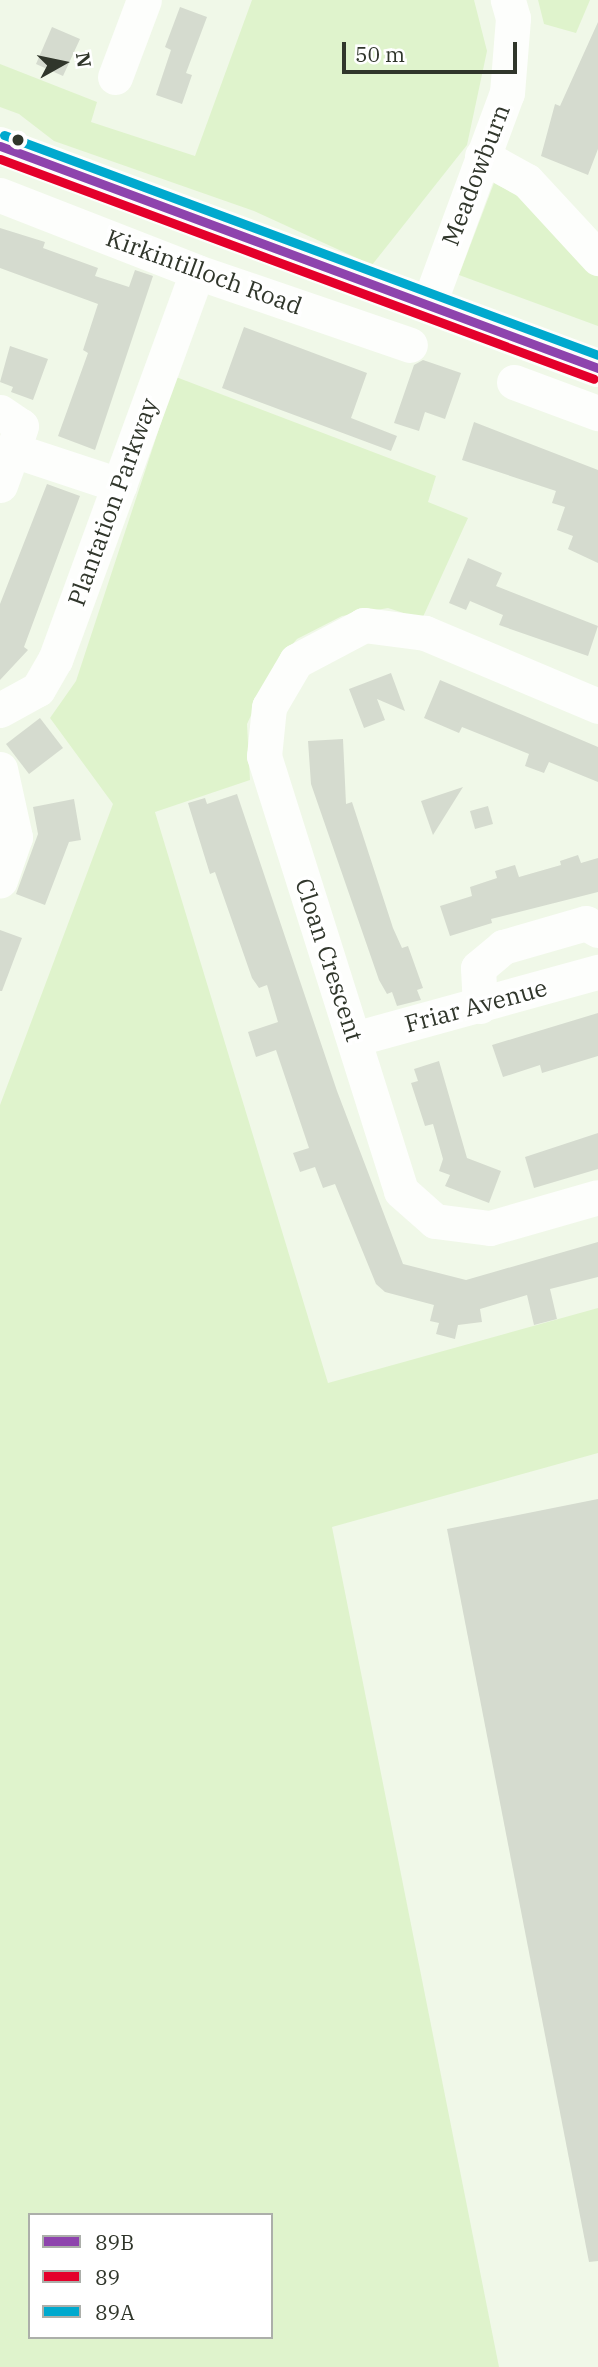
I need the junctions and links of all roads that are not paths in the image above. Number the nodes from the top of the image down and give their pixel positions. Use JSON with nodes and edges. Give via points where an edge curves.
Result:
{"nodes":[{"id":1,"x":144,"y":0,"type":"edge"},
{"id":2,"x":508,"y":0,"type":"edge"},
{"id":3,"x":115,"y":77,"type":"dead end"},
{"id":4,"x":0,"y":146,"type":"edge"},
{"id":5,"x":482,"y":156,"type":"junction"},
{"id":6,"x":0,"y":195,"type":"edge"},
{"id":7,"x":598,"y":258,"type":"edge"},
{"id":8,"x":197,"y":272,"type":"junction"},
{"id":9,"x":428,"y":306,"type":"junction"},
{"id":10,"x":410,"y":345,"type":"dead end"},
{"id":11,"x":598,"y":368,"type":"edge"},
{"id":12,"x":514,"y":382,"type":"dead end"},
{"id":13,"x":0,"y":412,"type":"edge"},
{"id":14,"x":598,"y":414,"type":"edge"},
{"id":15,"x":13,"y":450,"type":"junction"},
{"id":16,"x":0,"y":485,"type":"edge"},
{"id":17,"x":119,"y":485,"type":"junction"},
{"id":18,"x":598,"y":706,"type":"edge"},
{"id":19,"x":0,"y":710,"type":"edge"},
{"id":20,"x":0,"y":769,"type":"edge"},
{"id":21,"x":0,"y":880,"type":"edge"},
{"id":22,"x":598,"y":930,"type":"edge"},
{"id":23,"x":598,"y":972,"type":"edge"},
{"id":24,"x":480,"y":1006,"type":"junction"},
{"id":25,"x":354,"y":1040,"type":"junction"},
{"id":26,"x":598,"y":1197,"type":"edge"}],
"edges":[{"from":1,"to":3,"type":"street"},
{"from":2,"to":5,"type":"street","name":"Meadowburn","via":[[513,18],[507,93]]},
{"from":4,"to":9,"type":"main road","name":"Kirkintilloch Road"},
{"from":5,"to":7,"type":"street","via":[[527,181]]},
{"from":5,"to":9,"type":"street","name":"Meadowburn"},
{"from":6,"to":8,"type":"street","name":"Kirkintilloch Road"},
{"from":8,"to":10,"type":"street","name":"Kirkintilloch Road"},
{"from":8,"to":17,"type":"street","name":"Plantation Parkway"},
{"from":9,"to":11,"type":"main road","name":"Kirkintilloch Road"},
{"from":12,"to":14,"type":"street"},
{"from":13,"to":15,"type":"street","via":[[21,426]]},
{"from":15,"to":16,"type":"street"},
{"from":15,"to":17,"type":"street"},
{"from":17,"to":19,"type":"street","name":"Plantation Parkway","via":[[55,660],[37,689]]},
{"from":18,"to":25,"type":"street","name":"Cloan Crescent","via":[[425,633],[364,625],[296,661],[269,707],[264,756]]},
{"from":20,"to":21,"type":"street","via":[[15,837]]},
{"from":22,"to":24,"type":"street","via":[[586,923],[503,947],[478,968]]},
{"from":23,"to":24,"type":"street","name":"Friar Avenue"},
{"from":24,"to":25,"type":"street","name":"Friar Avenue"},
{"from":25,"to":26,"type":"street","name":"Cloan Crescent","via":[[401,1191],[435,1221],[490,1228]]}]}
